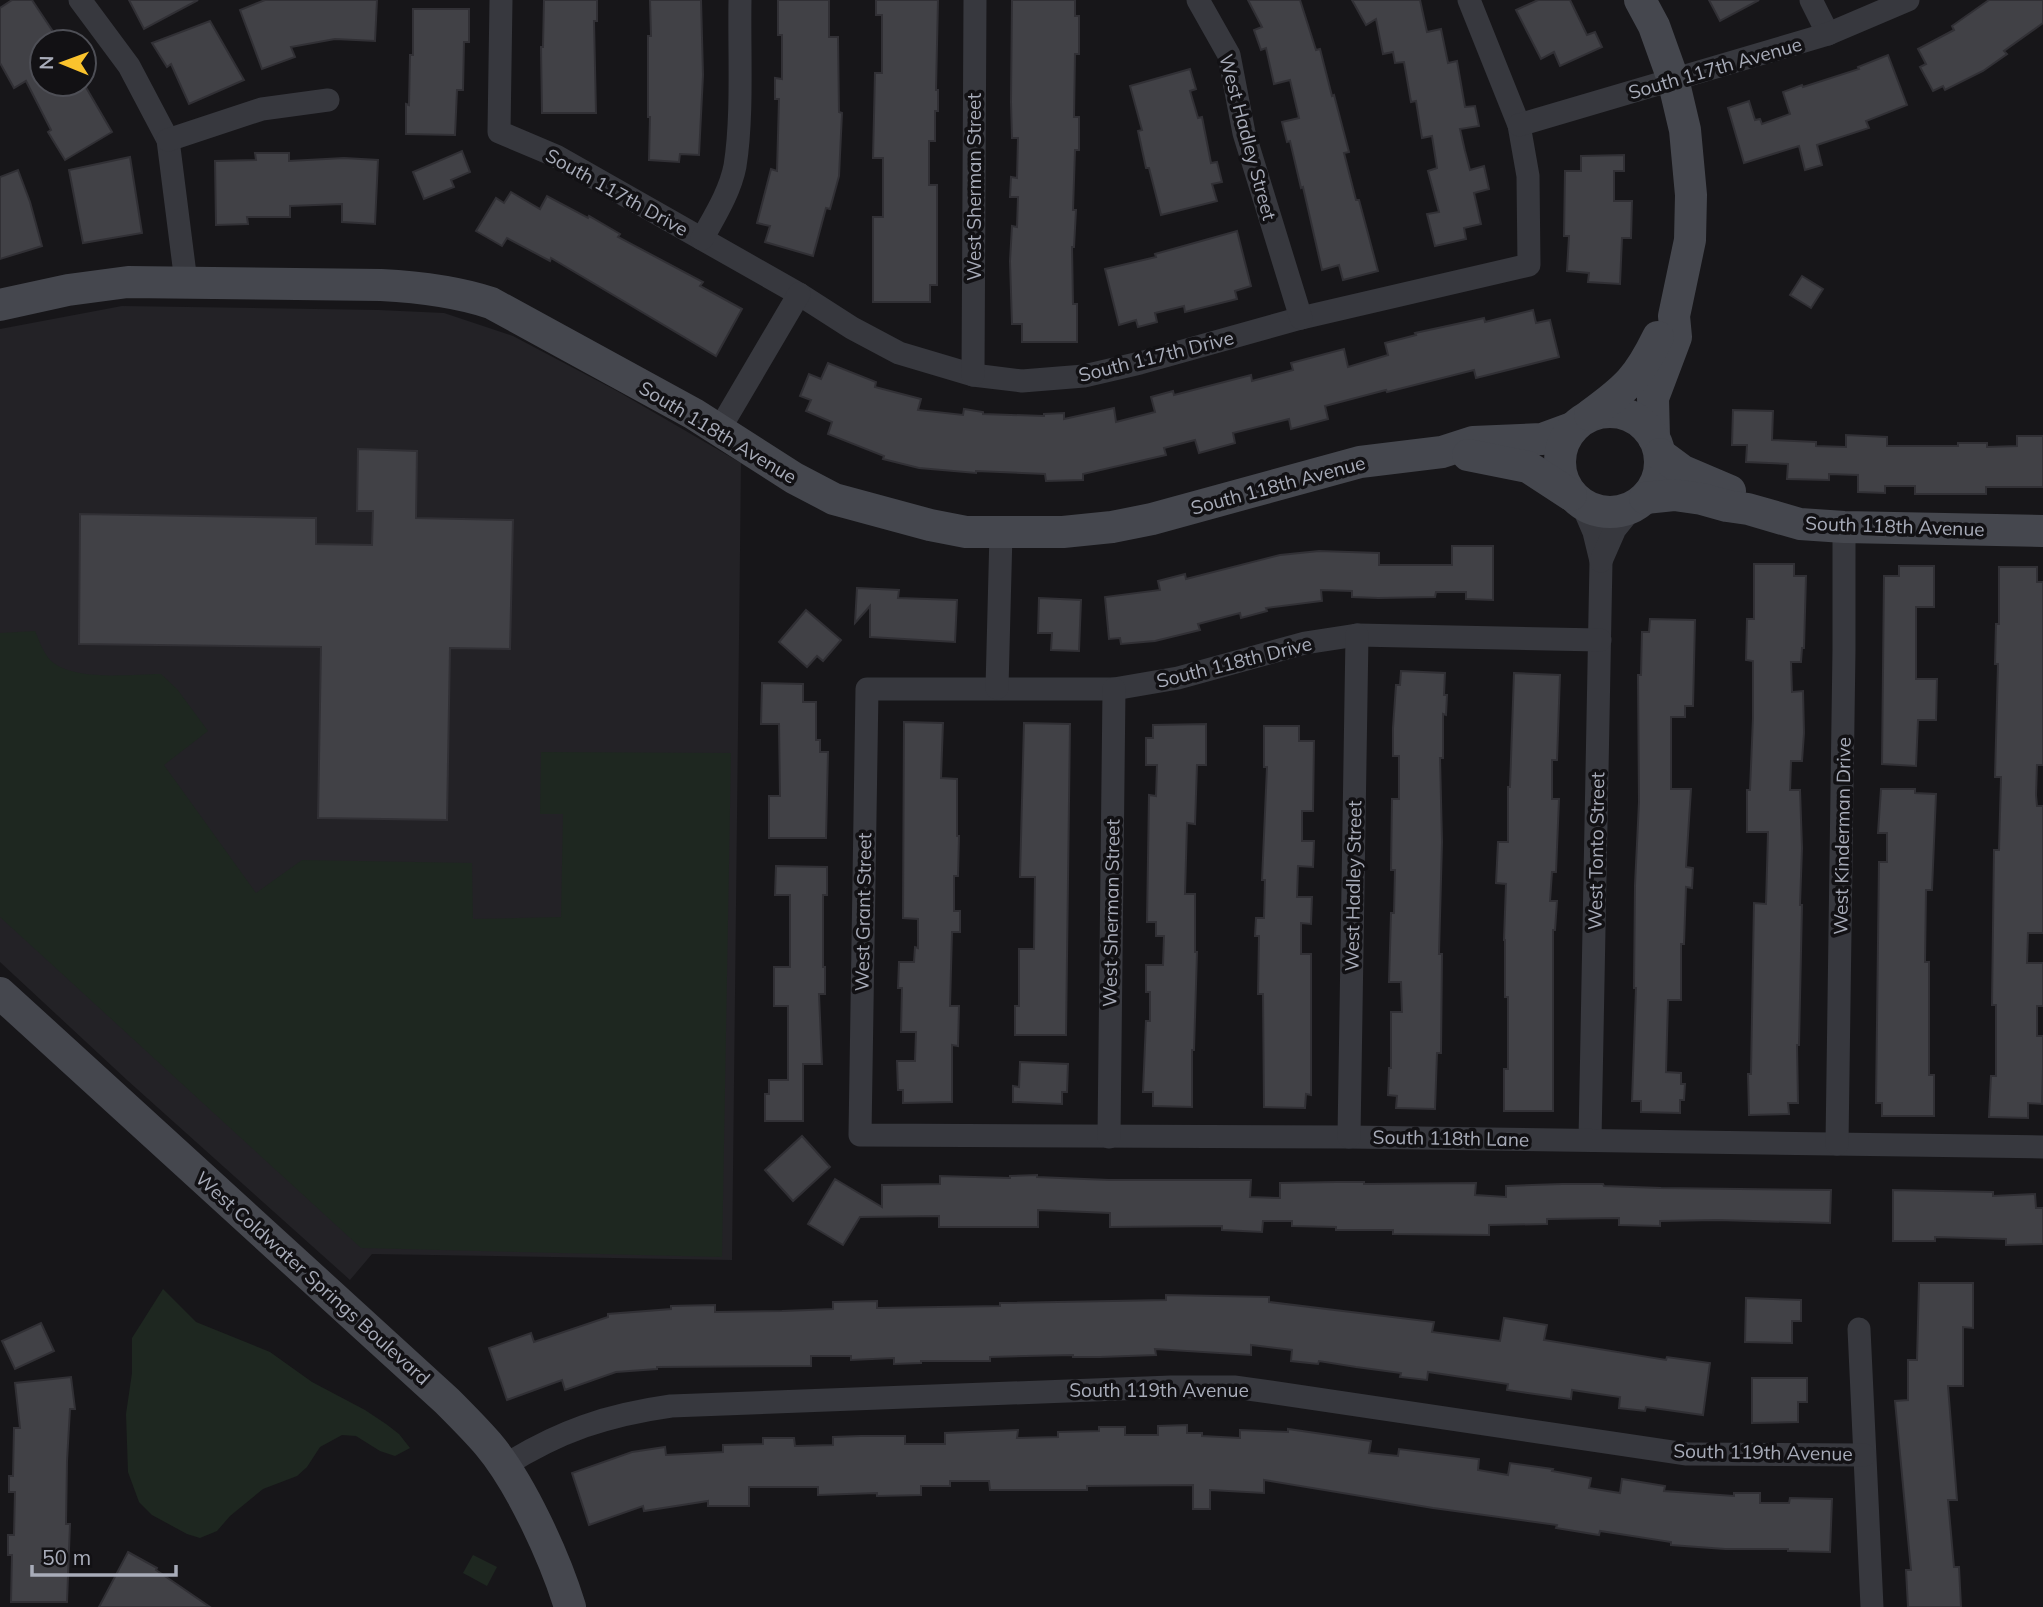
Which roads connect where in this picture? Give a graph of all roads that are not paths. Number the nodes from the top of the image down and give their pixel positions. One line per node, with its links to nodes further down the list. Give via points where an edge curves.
1 (80, 0): 14 (street, via 129,66)
2 (501, 0): 15 (street, South 117th Drive, via 499,132 556,156)
3 (740, 0): 15 (street, via 734,167)
4 (975, 0): 21 (street, West Sherman Street)
5 (1198, 0): 20 (street, West Hadley Street, via 1229,55 1244,133)
6 (1469, 0): 13 (street)
7 (1640, 0): 11 (street)
8 (1811, 0): 10 (street)
9 (1908, 0): 10 (street, South 117th Avenue)
10 (1828, 34): 11 (street, South 117th Avenue)
11 (1673, 79): 13 (street, South 117th Avenue); 19 (street, via 1685,130 1690,195 1690,240)
12 (328, 100): 14 (street, via 262,109)
13 (1519, 125): 20 (street, South 117th Drive, via 1528,176 1530,265)
14 (168, 141): 16 (street)
15 (702, 239): 17 (street, South 117th Drive)
16 (186, 282): 18 (street, South 118th Avenue, via 128,282); 23 (street, South 118th Avenue, via 419,287 475,298)
17 (799, 294): 21 (street, South 117th Drive, via 899,353); 23 (street)
18 (0, 305)
19 (1674, 316): 22 (street, via 1633,380); 24 (street, via 1676,337 1653,398)
20 (1300, 318): 21 (street, South 117th Drive, via 1084,376 1022,381)
21 (972, 375)
22 (1580, 422): 24 (street, via 1602,412 1632,416 1645,425); 25 (street, South 118th Avenue, via 1542,439 1473,442); 26 (street, via 1562,447 1560,469)
23 (719, 430): 31 (street, South 118th Avenue, via 834,499 930,526)
24 (1657, 446): 27 (street, via 1660,470 1655,485); 28 (street, South 118th Avenue, via 1683,471 1736,494)
25 (1442, 452): 26 (street, South 118th Avenue, via 1528,467); 31 (street, South 118th Avenue, via 1360,462 1112,527)
26 (1577, 500): 27 (street, via 1598,511 1615,512); 32 (street, West Tonto Street, via 1594,532)
27 (1639, 503): 28 (street, South 118th Avenue, via 1687,496); 32 (street, West Tonto Street, via 1615,529)
28 (1748, 509): 29 (street, South 118th Avenue, via 1800,524)
29 (1844, 527): 30 (street, South 118th Avenue); 43 (street, West Kinderman Drive)
30 (2043, 531)
31 (1001, 533): 35 (street)
32 (1601, 561): 34 (street, West Tonto Street)
33 (1357, 635): 34 (street, South 118th Drive); 37 (street, South 118th Drive); 41 (street, West Hadley Street)
34 (1600, 640): 42 (street, West Tonto Street)
35 (997, 688): 36 (street, South 118th Drive); 37 (street, South 118th Drive)
36 (867, 689): 39 (street, West Grant Street)
37 (1114, 689): 40 (street, West Sherman Street)
38 (0, 993): 47 (street, West Coldwater Springs Boulevard, via 447,1401)
39 (860, 1135): 40 (street, South 118th Lane)
40 (1109, 1137): 41 (street, South 118th Lane)
41 (1349, 1137): 42 (street, South 118th Lane)
42 (1590, 1140): 43 (street, South 118th Lane)
43 (1837, 1144): 44 (street, South 118th Lane)
44 (2043, 1147)
45 (1859, 1329): 46 (street)
46 (1864, 1455): 47 (street, South 119th Avenue, via 1687,1454 1234,1387 1171,1387 671,1406 598,1420 534,1447); 49 (street)
47 (504, 1466): 48 (street, West Coldwater Springs Boulevard, via 552,1558)
48 (570, 1607)
49 (1872, 1607)

